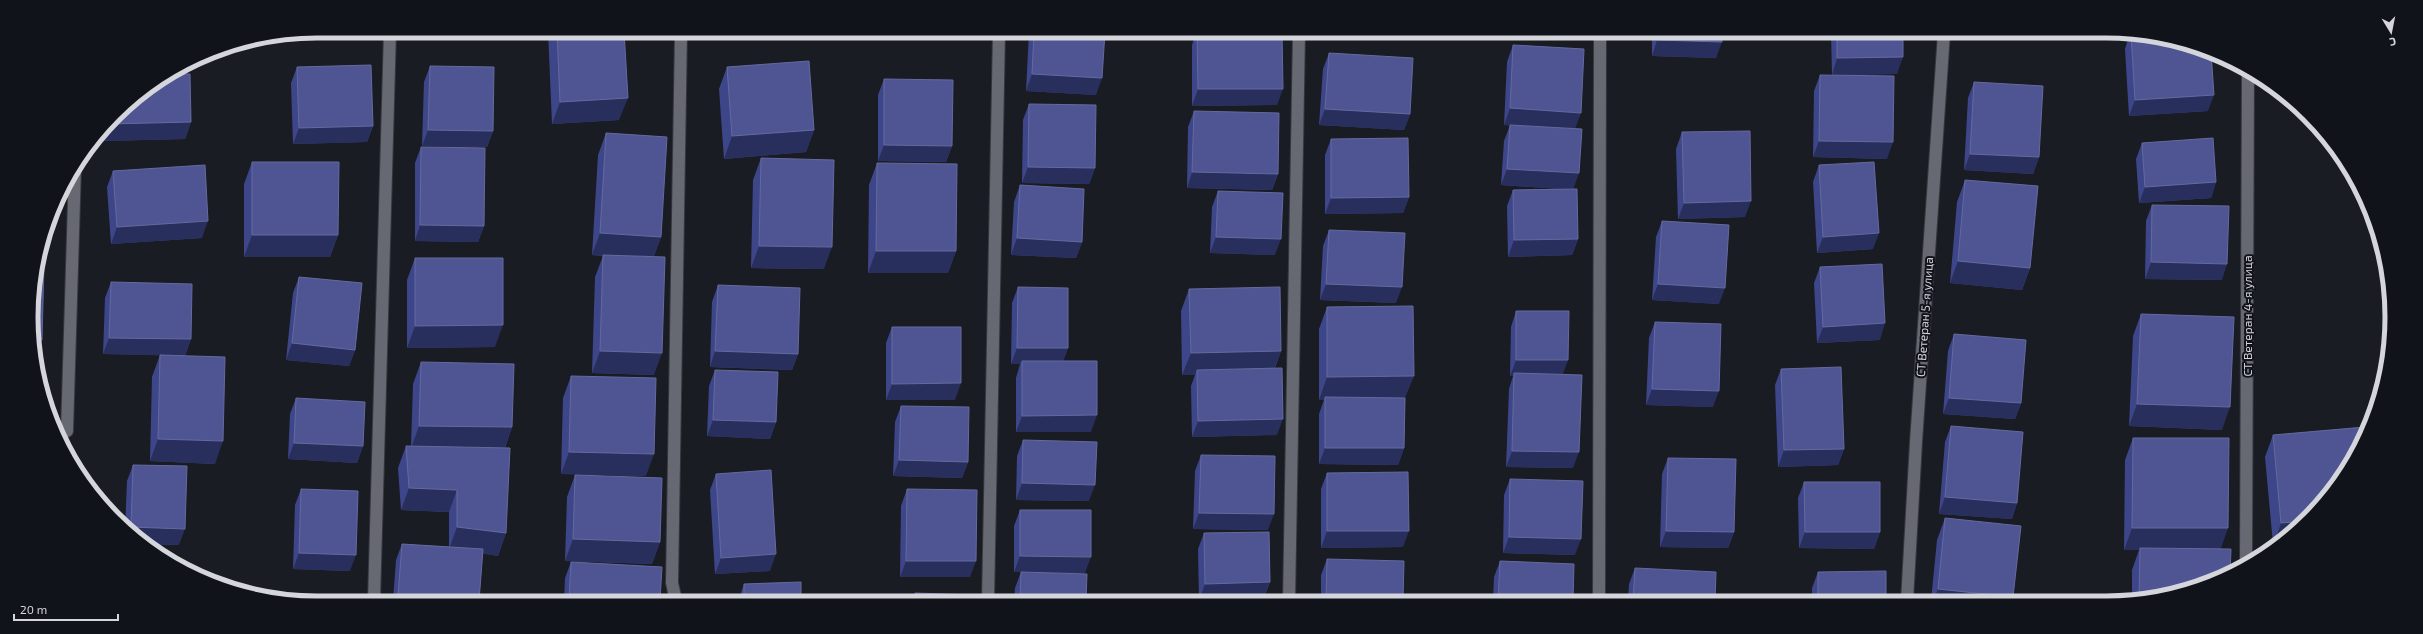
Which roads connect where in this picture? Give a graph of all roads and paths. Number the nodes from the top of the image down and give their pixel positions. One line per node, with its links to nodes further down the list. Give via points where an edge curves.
1 (390, 38): 11 (street)
2 (681, 38): 12 (street, via 672,583)
3 (999, 38): 13 (street)
4 (1298, 38): 14 (street)
5 (1600, 38): 15 (street)
6 (1944, 38): 16 (street, СТ Ветеран 5-я улица)
7 (2248, 76): 10 (street, СТ Ветеран 4-я улица)
8 (74, 180): 9 (street)
9 (67, 431)
10 (2246, 559)
11 (374, 596)
12 (675, 596)
13 (988, 596)
14 (1289, 596)
15 (1599, 596)
16 (1907, 596)

